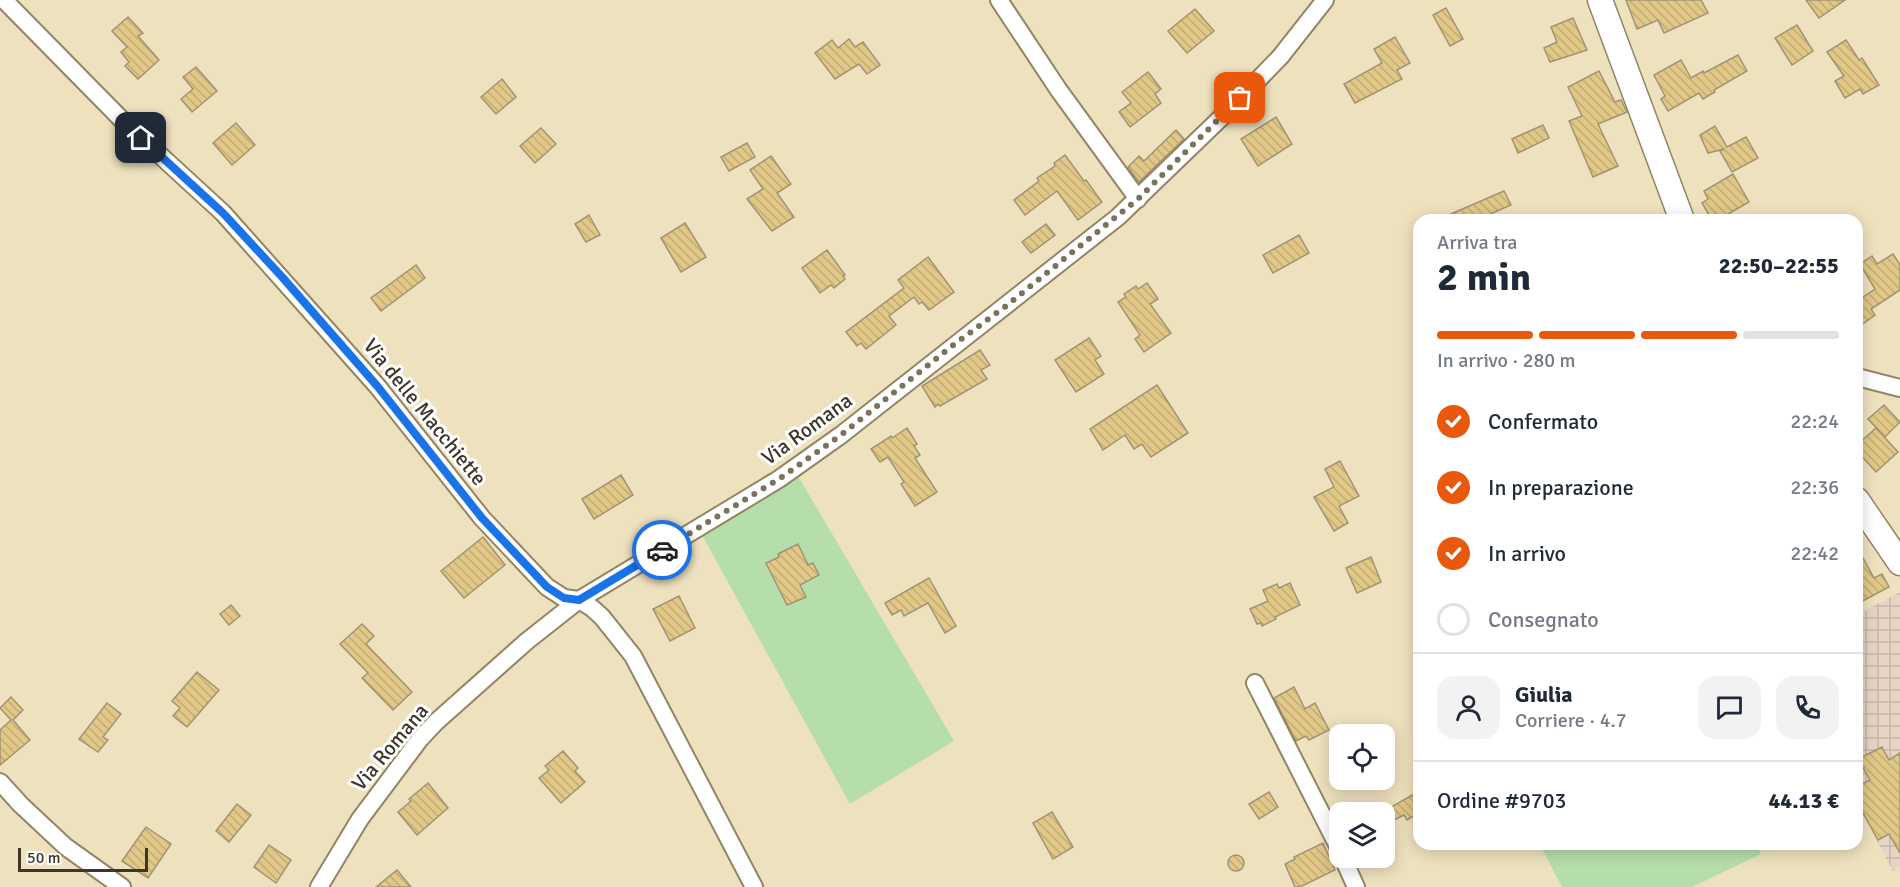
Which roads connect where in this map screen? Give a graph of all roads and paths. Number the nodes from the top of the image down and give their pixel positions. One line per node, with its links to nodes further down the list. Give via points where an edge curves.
1 (4, 0): 11 (street, Via delle Macchiette, via 125,123 223,213 378,387 482,518 547,587 564,598)
2 (999, 0): 5 (street)
3 (1325, 0): 5 (street, Via Romana, via 1281,56)
4 (1600, 0): 6 (main road)
5 (1138, 199): 11 (street, Via Romana, via 841,435 779,479)
6 (1680, 214)
7 (1863, 379): 8 (street)
8 (1900, 388)
9 (1863, 512): 10 (main road)
10 (1900, 563)
11 (579, 600): 17 (street, Via Romana, via 436,722 360,819); 18 (street, Via delle Macchiette, via 602,617 633,656)
12 (1255, 683): 14 (street)
13 (0, 782): 16 (street, via 66,847)
14 (1329, 828)
15 (1347, 868): 19 (street)
16 (122, 887)
17 (319, 887)
18 (754, 887)
19 (1356, 887)

